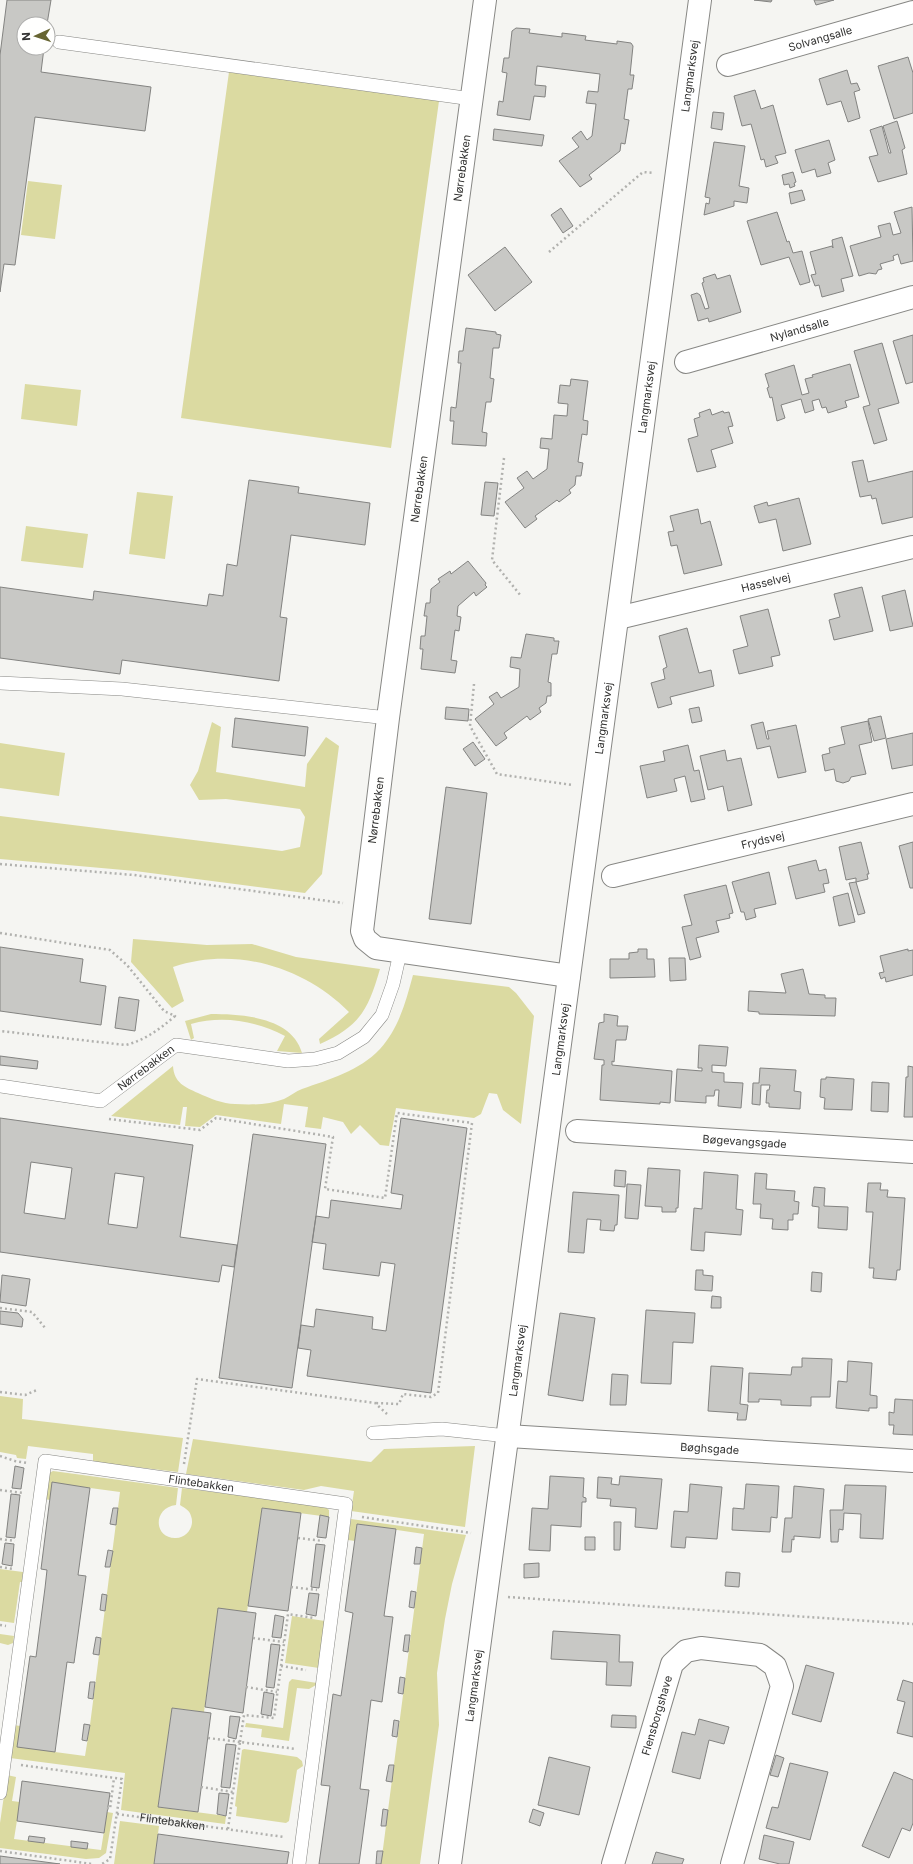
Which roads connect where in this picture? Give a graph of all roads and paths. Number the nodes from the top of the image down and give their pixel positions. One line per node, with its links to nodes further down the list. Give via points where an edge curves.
1 (485, 0): 6 (street, Nørrebakken)
2 (700, 0): 7 (street, Langmarksvej)
3 (913, 12): 5 (street, Solvangsalle)
4 (59, 42): 6 (lane)
5 (728, 65)
6 (472, 99): 17 (street, Nørrebakken)
7 (677, 175): 8 (path, via 643,172); 14 (street, Langmarksvej)
8 (549, 252)
9 (913, 297): 10 (street, Nylandsalle)
10 (686, 362)
11 (504, 458): 13 (path, via 492,560)
12 (913, 547): 14 (street, Hasselvej)
13 (521, 596)
14 (618, 618): 18 (street, Langmarksvej)
15 (0, 683): 17 (lane, via 122,689)
16 (474, 684): 18 (path, via 470,726 497,774)
17 (388, 718): 22 (street, Nørrebakken)
18 (594, 788): 25 (street, Langmarksvej)
19 (913, 804): 21 (street, Frydsvej)
20 (0, 864): 22 (path, via 134,875)
21 (613, 876)
22 (364, 906): 24 (street, Nørrebakken, via 361,925 365,938 376,948)
23 (0, 933): 26 (path, via 110,950 127,965 164,1010 175,1016 162,1028 139,1042 126,1045)
24 (400, 953): 25 (street, Nørrebakken); 28 (lane, Nørrebakken, via 382,1016 364,1037 338,1052 315,1059 288,1061 176,1045)
25 (569, 976): 38 (street, Langmarksvej)
26 (0, 1031)
27 (0, 1086): 28 (lane)
28 (101, 1100): 35 (path, via 103,1118 200,1130 216,1118 333,1137 325,1189 385,1198 397,1113 472,1123 438,1394 431,1397 403,1394 399,1404)
29 (577, 1132): 30 (street, Bøgevangsgade)
30 (913, 1152)
31 (0, 1308): 32 (path, via 32,1312)
32 (46, 1329)
33 (38, 1390): 34 (path, via 25,1395)
34 (0, 1392)
35 (375, 1403): 36 (path); 40 (path, via 197,1379)
36 (406, 1431): 37 (lane); 38 (lane, via 442,1429)
37 (373, 1433)
38 (507, 1436): 42 (street, Bøghsgade); 46 (street, Langmarksvej)
39 (0, 1456): 41 (path, via 26,1463)
40 (186, 1456)
41 (45, 1461): 44 (lane); 45 (lane, Flintebakken, via 346,1504)
42 (913, 1461)
43 (0, 1490): 44 (path)
44 (40, 1495): 63 (lane)
45 (345, 1514): 46 (path); 48 (lane)
46 (494, 1537): 51 (street, Langmarksvej)
47 (298, 1538): 48 (path)
48 (342, 1544): 50 (lane)
49 (291, 1587): 50 (path, via 323,1591 329,1587)
50 (336, 1588): 57 (lane)
51 (486, 1595): 53 (path); 76 (street, Langmarksvej)
52 (319, 1618): 55 (path, via 288,1614)
53 (913, 1624)
54 (253, 1638): 55 (path)
55 (284, 1642): 56 (path)
56 (281, 1666): 57 (path); 59 (path)
57 (325, 1672): 62 (lane)
58 (246, 1687): 59 (path)
59 (277, 1692): 61 (path, via 274,1718 244,1715)
60 (208, 1738): 61 (path)
61 (240, 1742): 62 (path); 66 (path)
62 (314, 1752): 71 (lane)
63 (4, 1763): 64 (path); 67 (lane)
64 (114, 1778): 68 (path, via 110,1809); 69 (path, via 122,1779)
65 (201, 1787): 66 (path)
66 (233, 1792): 70 (path)
67 (0, 1793)
68 (107, 1808)
69 (117, 1814): 70 (path, Flintebakken); 74 (path, via 110,1859)
70 (228, 1829): 71 (path, Flintebakken)
71 (303, 1840): 75 (lane)
72 (0, 1851): 73 (path)
73 (92, 1864)
74 (102, 1864)
75 (299, 1864)
76 (450, 1864)
77 (612, 1864): 78 (street, Flensborgshave, via 672,1664 686,1651 701,1648 760,1655 775,1666 782,1686)
78 (732, 1864)

